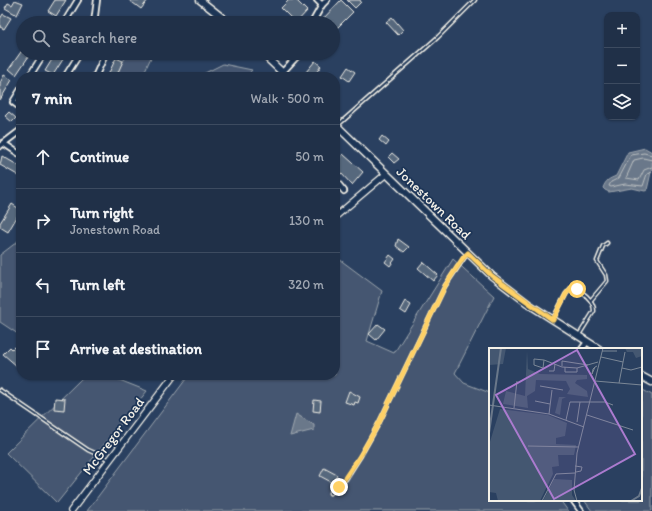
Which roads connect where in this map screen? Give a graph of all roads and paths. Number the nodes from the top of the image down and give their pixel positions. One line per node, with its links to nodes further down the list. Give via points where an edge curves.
1 (78, 0): 8 (street)
2 (97, 0): 9 (street)
3 (200, 0): 10 (main road)
4 (317, 0): 7 (street)
5 (327, 0): 7 (street)
6 (475, 0): 22 (lane, via 438,37)
7 (322, 5): 11 (street)
8 (68, 16)
9 (95, 16)
10 (220, 16)
11 (316, 16)
12 (40, 60): 17 (street)
13 (76, 60): 18 (street)
14 (103, 60): 19 (street)
15 (268, 60): 20 (main road)
16 (295, 60): 21 (street)
17 (32, 72)
18 (68, 72)
19 (97, 72)
20 (279, 72)
21 (286, 72)
22 (340, 122)
23 (340, 129): 27 (main road, Jonestown Road)
24 (16, 134): 25 (street)
25 (2, 145): 26 (street)
26 (16, 152)
27 (386, 174): 30 (street); 32 (main road, Jonestown Road)
28 (340, 186): 29 (street)
29 (344, 191)
30 (340, 213)
31 (607, 243): 33 (lane, via 603,246 597,261 607,281)
32 (468, 253): 34 (main road, Jonestown Road, via 492,276); 44 (lane, via 445,286 379,423 346,479)
33 (591, 300): 34 (lane, via 577,289 571,288); 35 (lane, via 594,311)
34 (553, 320): 35 (main road, Jonestown Road)
35 (578, 336): 36 (main road, Jonestown Road)
36 (587, 342): 37 (street); 38 (main road, Jonestown Road)
37 (583, 348)
38 (597, 348)
39 (642, 377): 41 (main road)
40 (170, 380): 43 (street, McGregor Road)
41 (652, 382)
42 (0, 390): 43 (lane, via 88,450)
43 (109, 460): 46 (street, McGregor Road)
44 (330, 493)
45 (574, 501): 47 (street)
46 (72, 511)
47 (581, 511)

